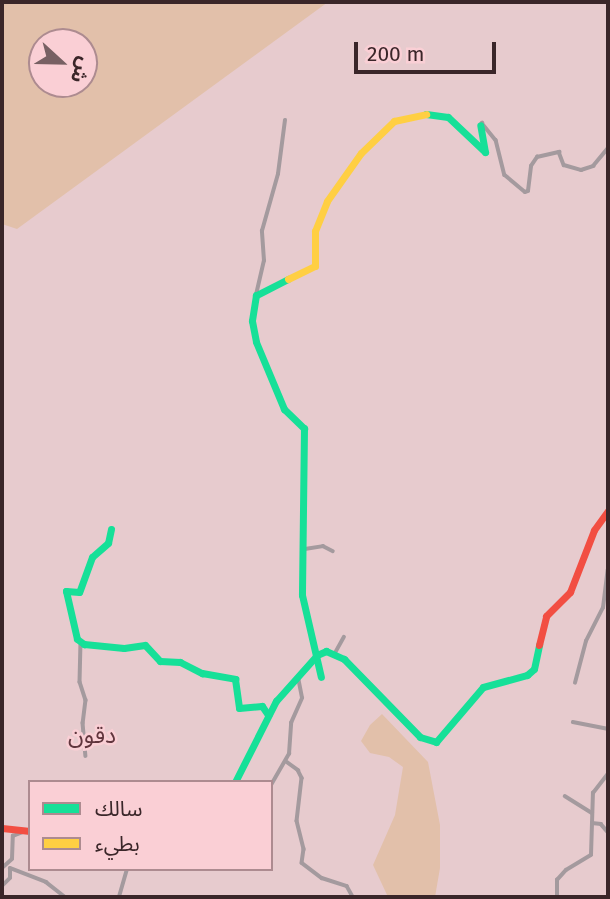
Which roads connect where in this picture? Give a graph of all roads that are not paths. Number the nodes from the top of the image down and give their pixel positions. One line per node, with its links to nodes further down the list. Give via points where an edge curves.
1 (285, 120): 4 (street, via 278,174 262,231 264,261)
2 (480, 125): 3 (street, via 496,140 505,174 524,192 537,157 559,152 564,164 581,170 593,166); 4 (street, via 486,151 448,117 417,113 394,121 361,153 327,201 315,231 315,265)
3 (608, 148)
4 (256, 295): 7 (street, via 252,321 256,342 284,409 304,428)
5 (608, 511): 12 (street, via 594,530 570,592 546,616 534,669 527,676 483,687 436,742 420,737)
6 (111, 529): 11 (street, via 108,543 92,557 79,592 66,591 75,636)
7 (305, 549): 8 (street, via 323,546); 13 (street, via 302,595)
8 (334, 551)
9 (608, 570): 16 (street, via 603,608 586,641)
10 (344, 637): 12 (street)
11 (81, 642): 17 (street, via 124,648 145,645 160,661 180,662 202,673 235,679 239,708 262,706); 20 (street)
12 (335, 653): 13 (street)
13 (317, 655): 14 (street); 15 (street)
14 (297, 676): 17 (street); 21 (street, via 302,698 291,723)
15 (321, 677)
16 (575, 683)
17 (268, 715): 23 (street)
18 (573, 722): 19 (street)
19 (608, 729)
20 (86, 756)
21 (287, 762): 24 (street); 38 (street, via 302,778 297,821 304,849 302,863 322,878 347,886)
22 (608, 774): 26 (street, via 593,793)
23 (236, 780)
24 (273, 781)
25 (565, 796): 26 (street)
26 (592, 813): 27 (street)
27 (592, 823): 31 (street, via 601,824); 39 (street, via 591,855 557,880)
28 (2, 828): 29 (street)
29 (28, 831)
30 (28, 831): 32 (street, via 13,835)
31 (608, 832)
32 (10, 866): 33 (street); 35 (street, via 10,878); 36 (street, via 46,882)
33 (2, 868)
34 (126, 871): 37 (street)
35 (2, 886)
36 (65, 897)
37 (119, 897)
38 (354, 897)
39 (557, 897)

